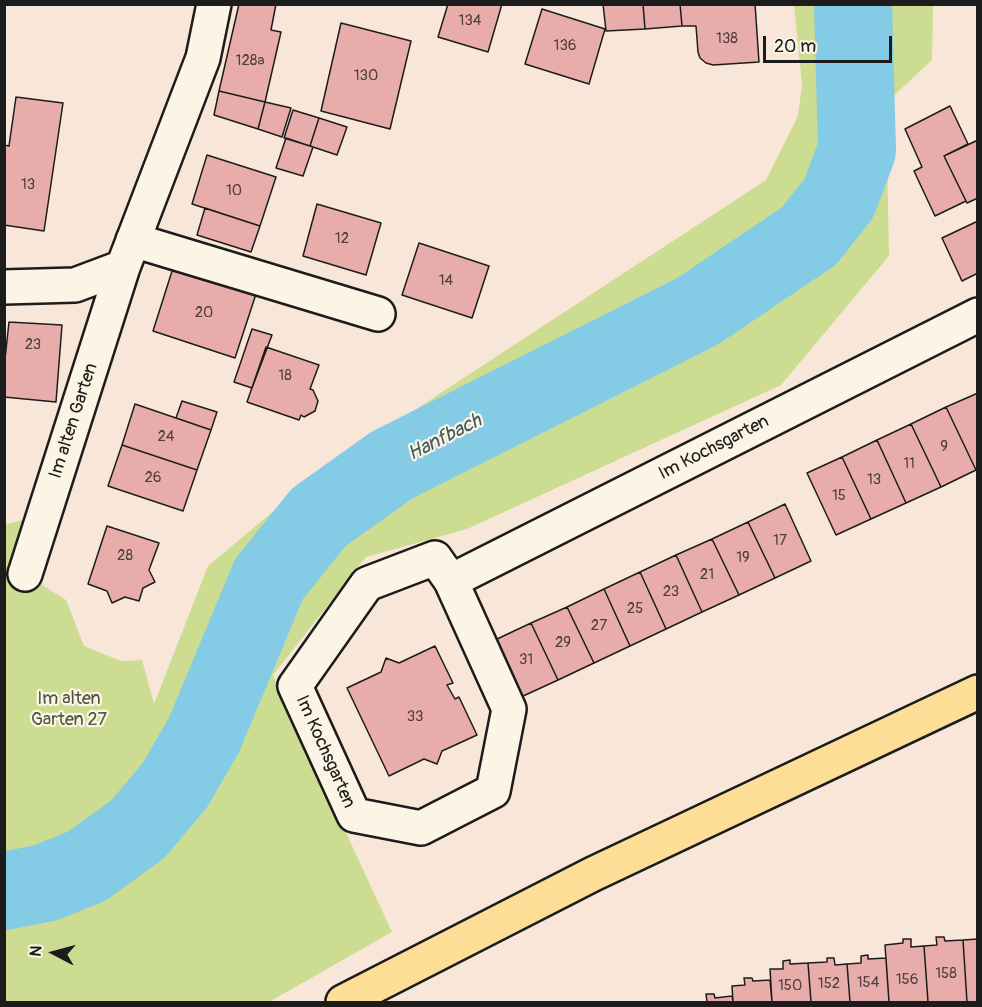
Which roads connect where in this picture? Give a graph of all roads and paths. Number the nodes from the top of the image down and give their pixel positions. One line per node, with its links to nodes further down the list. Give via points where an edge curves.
1 (214, 4): 2 (street, Im alten Garten, via 203,58)
2 (128, 253): 3 (street, via 75,285); 4 (street); 6 (street, Im alten Garten)
3 (4, 287)
4 (378, 314)
5 (978, 315): 7 (street, Im Kochsgarten)
6 (25, 574)
7 (451, 581): 7 (street, Im Kochsgarten, via 509,709 493,791 422,828 354,815 295,686 367,584 435,558)
8 (977, 692): 9 (main road, via 593,874)
9 (343, 1002)

